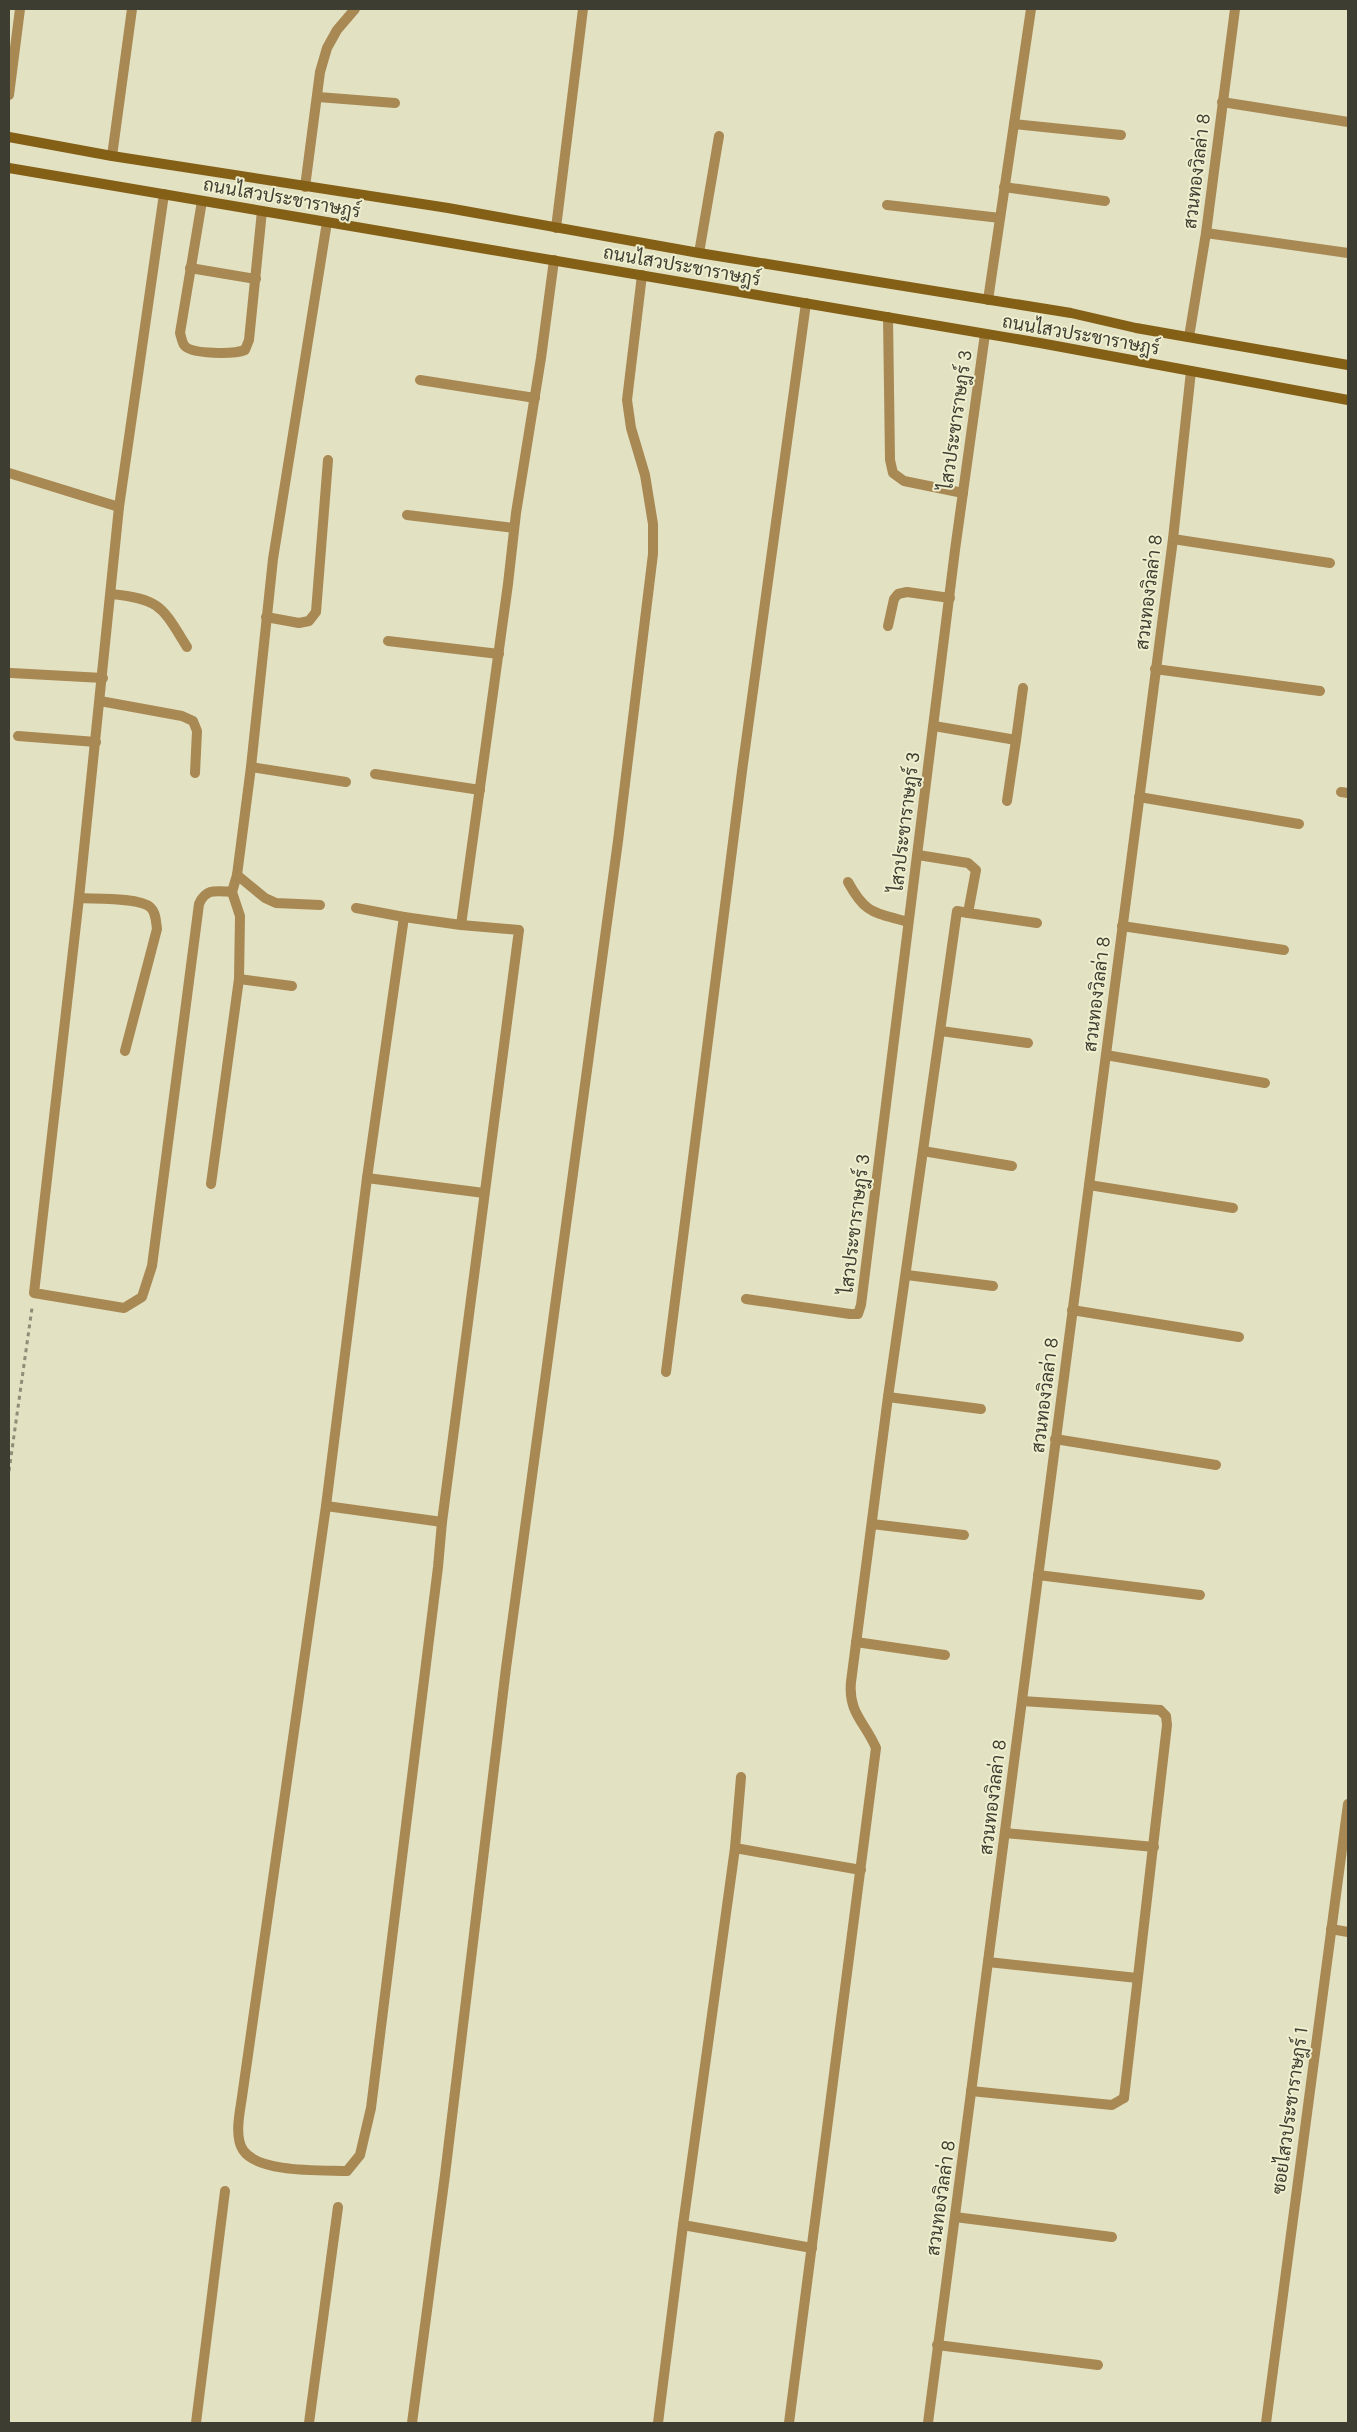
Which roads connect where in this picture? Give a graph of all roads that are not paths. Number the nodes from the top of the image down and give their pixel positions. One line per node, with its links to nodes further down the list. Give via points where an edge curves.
1 (20, 9): 7 (street)
2 (132, 9): 16 (street)
3 (355, 9): 8 (street, via 336,30 327,48 320,72)
4 (583, 9): 27 (street)
5 (1031, 9): 12 (street)
6 (1235, 9): 9 (street, สวนทองวิลล่า 8)
7 (9, 95)
8 (318, 97): 10 (street); 19 (street)
9 (1222, 102): 11 (street); 28 (street, สวนทองวิลล่า 8)
10 (394, 103)
11 (1348, 122)
12 (1014, 124): 13 (street); 18 (street)
13 (1121, 135)
14 (719, 136): 29 (street)
15 (9, 137): 16 (main road, ถนนไสวประชาราษฎร์)
16 (112, 156): 19 (main road, ถนนไสวประชาราษฎร์)
17 (9, 168): 20 (main road, ถนนไสวประชาราษฎร์)
18 (1004, 186): 22 (street); 25 (street)
19 (305, 187): 27 (main road, ถนนไสวประชาราษฎร์)
20 (164, 194): 21 (main road, ถนนไสวประชาราษฎร์); 48 (street)
21 (202, 201): 24 (main road, ถนนไสวประชาราษฎร์); 32 (street)
22 (1105, 201)
23 (887, 205): 25 (street)
24 (262, 211): 26 (main road, ถนนไสวประชาราษฎร์); 34 (street)
25 (1000, 218): 35 (street)
26 (327, 222): 31 (main road, ถนนไสวประชาราษฎร์); 55 (street)
27 (556, 228): 29 (main road, ถนนไสวประชาราษฎร์)
28 (1206, 233): 30 (street); 39 (street, สวนทองวิลล่า 8)
29 (700, 253): 35 (main road, ถนนไสวประชาราษฎร์)
30 (1348, 253)
31 (554, 260): 33 (main road, ถนนไสวประชาราษฎร์); 43 (street)
32 (190, 268): 34 (street); 34 (street, via 180,333 184,345 191,350 237,354 245,350)
33 (642, 275): 36 (main road, ถนนไสวประชาราษฎร์); 146 (street, via 627,400 653,524 653,554 618,841 506,1668)
34 (256, 279)
35 (988, 300): 39 (main road, ถนนไสวประชาราษฎร์)
36 (806, 303): 37 (main road, ถนนไสวประชาราษฎร์); 111 (street, via 743,762)
37 (888, 317): 38 (main road, ถนนไสวประชาราษฎร์); 47 (street, via 890,460 893,473 904,481)
38 (985, 334): 41 (main road, ถนนไสวประชาราษฎร์); 47 (street, ไสวประชาราษฎร์ 3)
39 (1189, 337): 40 (main road, ถนนไสวประชาราษฎร์)
40 (1348, 365)
41 (1191, 371): 44 (main road, ถนนไสวประชาราษฎร์); 51 (street, สวนทองวิลล่า 8)
42 (420, 380): 43 (street)
43 (535, 398): 50 (street)
44 (1348, 400)
45 (328, 460): 55 (street, via 316,612 309,621 300,623)
46 (10, 473): 48 (street)
47 (963, 493): 54 (street, ไสวประชาราษฎร์ 3)
48 (119, 507): 53 (street)
49 (407, 515): 50 (street)
50 (514, 528): 59 (street)
51 (1173, 539): 52 (street); 60 (street, สวนทองวิลล่า 8)
52 (1330, 563)
53 (111, 594): 58 (street, via 154,603 167,614); 62 (street)
54 (950, 598): 56 (street, via 907,592 898,594); 66 (street, ไสวประชาราษฎร์ 3)
55 (266, 617): 70 (street)
56 (888, 626)
57 (388, 641): 59 (street)
58 (187, 647)
59 (499, 654): 74 (street)
60 (1155, 669): 64 (street); 75 (street, สวนทองวิลล่า 8)
61 (11, 673): 62 (street)
62 (103, 678): 65 (street)
63 (1023, 688): 68 (street)
64 (1320, 691)
65 (100, 701): 69 (street); 71 (street, via 182,716 193,721 197,731)
66 (934, 726): 68 (street); 78 (street, ไสวประชาราษฎร์ 3)
67 (18, 736): 69 (street)
68 (1016, 740): 76 (street)
69 (96, 742): 82 (street)
70 (251, 767): 73 (street); 79 (street)
71 (195, 773)
72 (375, 774): 74 (street)
73 (346, 782)
74 (480, 790): 89 (street)
75 (1139, 797): 77 (street); 90 (street, สวนทองวิลล่า 8)
76 (1007, 802)
77 (1299, 824)
78 (918, 856): 85 (street, via 968,863 976,870); 87 (street, ไสวประชาราษฎร์ 3)
79 (237, 875): 81 (street); 83 (street, via 276,903)
80 (848, 882): 87 (street, via 859,902 867,908)
81 (232, 892): 82 (street, via 208,891 199,904 152,1266 142,1297 124,1308 34,1293); 92 (street, via 240,916)
82 (79, 898): 96 (street, via 139,902 150,907 156,918)
83 (320, 904)
84 (356, 908): 86 (street)
85 (968, 913): 88 (street); 94 (street, via 957,911)
86 (404, 917): 89 (street); 101 (street)
87 (908, 922): 108 (street, ไสวประชาราษฎร์ 3, via 858,1314)
88 (1037, 923)
89 (462, 925): 104 (street, via 519,930)
90 (1122, 926): 91 (street); 97 (street, สวนทองวิลล่า 8)
91 (1284, 950)
92 (239, 979): 93 (street); 102 (street)
93 (292, 986)
94 (941, 1031): 95 (street); 99 (street)
95 (1028, 1043)
96 (125, 1051)
97 (1106, 1055): 98 (street); 103 (street, สวนทองวิลล่า 8)
98 (1265, 1083)
99 (923, 1151): 100 (street); 106 (street)
100 (1012, 1166)
101 (367, 1178): 104 (street); 116 (street)
102 (211, 1184)
103 (1088, 1185): 105 (street); 109 (street, สวนทองวิลล่า 8)
104 (484, 1193): 117 (street)
105 (1233, 1208)
106 (907, 1275): 107 (street); 112 (street)
107 (993, 1286)
108 (746, 1299)
109 (1072, 1310): 110 (street); 114 (street, สวนทองวิลล่า 8)
110 (1239, 1337)
111 (666, 1372)
112 (888, 1397): 113 (street); 118 (street)
113 (981, 1409)
114 (1056, 1440): 115 (street); 120 (street, สวนทองวิลล่า 8)
115 (1216, 1464)
116 (326, 1506): 117 (street); 117 (street, via 238,2128 243,2150 256,2163 299,2170 347,2171 360,2155 371,2108)
117 (442, 1522)
118 (872, 1524): 119 (street); 122 (street)
119 (964, 1535)
120 (1038, 1575): 121 (street); 124 (street, สวนทองวิลล่า 8)
121 (1200, 1595)
122 (856, 1642): 123 (street); 130 (street, via 850,1697 855,1715 876,1748)
123 (945, 1655)
124 (1022, 1701): 127 (street, สวนทองวิลล่า 8); 128 (street, via 1160,1710 1166,1716)
125 (741, 1777): 129 (street)
126 (1348, 1804): 131 (street, ซอยไสวประชาราษฎร์ 1)
127 (1005, 1833): 128 (street); 133 (street, สวนทองวิลล่า 8)
128 (1154, 1847): 134 (street)
129 (735, 1848): 130 (street); 139 (street)
130 (860, 1870): 141 (street)
131 (1331, 1929): 132 (street); 150 (street, ซอยไสวประชาราษฎร์ 1)
132 (1348, 1932)
133 (988, 1962): 134 (street); 135 (street, สวนทองวิลล่า 8)
134 (1137, 1978): 135 (street, via 1124,2098 1112,2105)
135 (971, 2091): 138 (street, สวนทองวิลล่า 8)
136 (225, 2190): 144 (street)
137 (338, 2207): 145 (street)
138 (955, 2218): 140 (street); 142 (street, สวนทองวิลล่า 8)
139 (683, 2225): 141 (street); 147 (street)
140 (1112, 2238)
141 (812, 2248): 148 (street)
142 (937, 2345): 143 (street); 149 (street, สวนทองวิลล่า 8)
143 (1098, 2365)
144 (196, 2423)
145 (309, 2423)
146 (412, 2423)
147 (658, 2423)
148 (789, 2423)
149 (928, 2423)
150 (1266, 2423)

